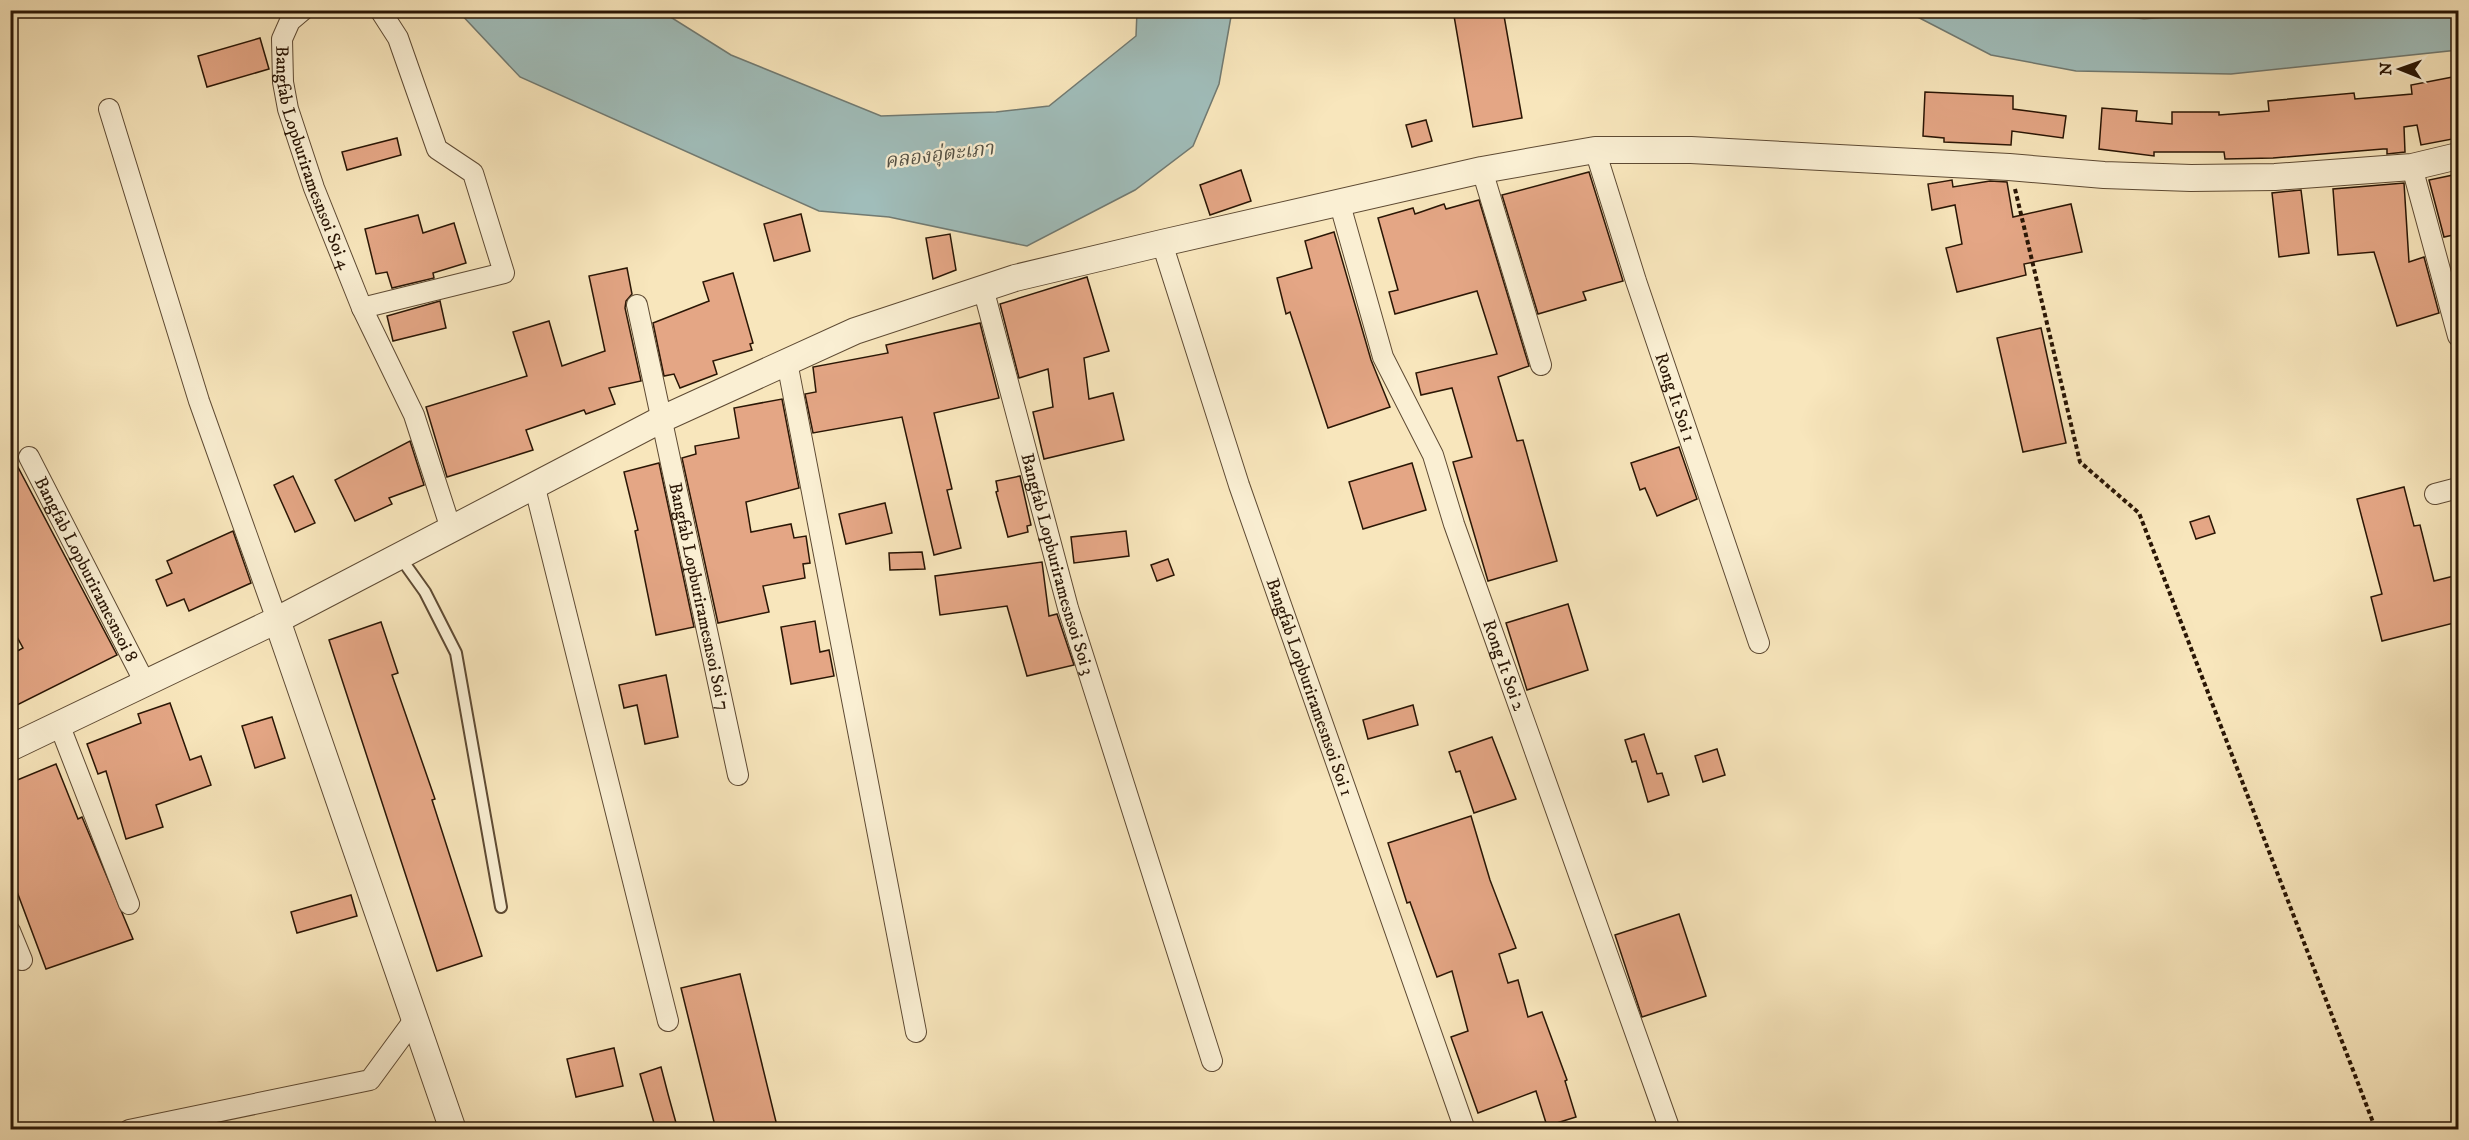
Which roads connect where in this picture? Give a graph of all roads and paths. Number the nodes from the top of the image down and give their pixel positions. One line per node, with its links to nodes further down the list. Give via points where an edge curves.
1 (303, 10): 13 (street, Bangfab Lopburiramesnsoi Soi 4, via 290,21 282,39 288,109 314,188)
2 (380, 10): 13 (street, via 398,38 437,149 472,173 504,273)
3 (110, 109): 24 (street, via 199,401)
4 (1595, 150): 6 (street, via 1691,150); 8 (street); 25 (street, Rong It Soi 1)
5 (2458, 156): 7 (street)
6 (2009, 167): 7 (street, via 2191,178 2275,177); 42 (path, via 2080,462 2139,513)
7 (2412, 167): 14 (street)
8 (1482, 170): 9 (street); 16 (street)
9 (1339, 201): 10 (street); 41 (street, Rong It Soi 2, via 1383,357 1432,455)
10 (1161, 243): 11 (street); 40 (street, Bangfab Lopburiramesnsoi Soi 1, via 1239,485)
11 (983, 288): 15 (street, via 855,331); 37 (street, Bangfab Lopburiramesnsoi Soi 3, via 1068,608)
12 (637, 305): 17 (street, Bangfab Lopburiramesnsoi Soi 7)
13 (362, 309): 22 (street, Bangfab Lopburiramesnsoi Soi 4, via 414,415)
14 (2458, 336)
15 (787, 362): 17 (street); 36 (street)
16 (1540, 365)
17 (662, 419): 19 (street); 29 (street, Bangfab Lopburiramesnsoi Soi 7)
18 (29, 457): 26 (street, Bangfab Lopburiramesnsoi 8)
19 (535, 488): 22 (street); 35 (street)
20 (2458, 488): 21 (street)
21 (2435, 494)
22 (451, 529): 23 (street)
23 (400, 557): 24 (street); 31 (lane, via 425,592 456,653)
24 (277, 620): 26 (street); 34 (street)
25 (1759, 643)
26 (144, 681): 27 (street)
27 (59, 724): 28 (street); 30 (street)
28 (11, 745)
29 (738, 775)
30 (129, 904)
31 (501, 907)
32 (10, 931): 33 (street)
33 (22, 960)
34 (414, 1020): 38 (street, via 370,1080); 39 (street)
35 (668, 1021)
36 (916, 1032)
37 (1212, 1061)
38 (129, 1130)
39 (453, 1130)
40 (1465, 1130)
41 (1670, 1130)
42 (2376, 1130)

